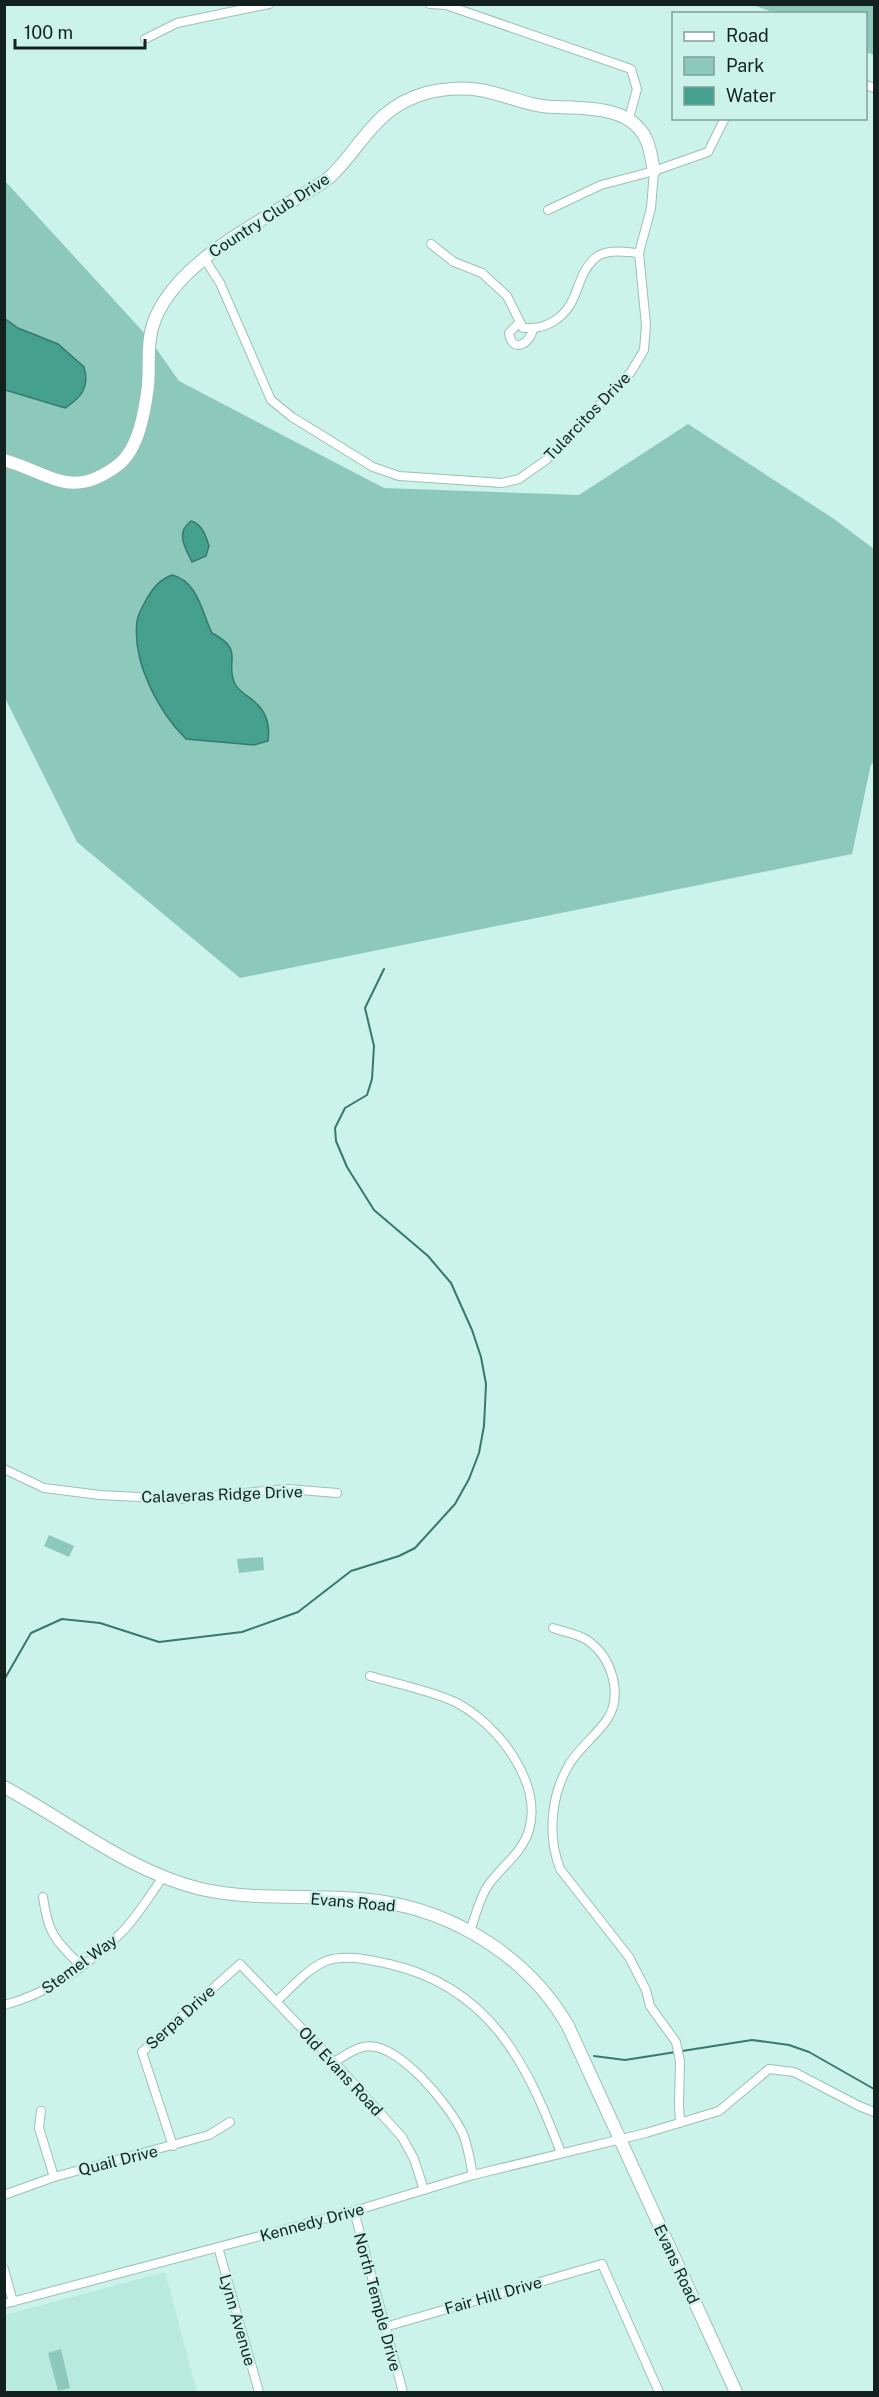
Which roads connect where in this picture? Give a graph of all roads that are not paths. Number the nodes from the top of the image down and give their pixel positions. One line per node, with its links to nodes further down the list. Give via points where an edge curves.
1 (269, 4): 3 (street, via 177,23)
2 (430, 4): 4 (street, via 546,38 631,69 637,89)
3 (145, 39)
4 (629, 118): 6 (street, via 647,142); 10 (street, Country Club Drive, via 594,108 544,107 478,89 425,93 381,117 331,176)
5 (724, 120): 6 (street, via 708,152)
6 (654, 171): 7 (street, via 602,185); 9 (street, Tularcitos Drive, via 651,208)
7 (548, 210)
8 (431, 244): 11 (street, via 454,262 482,273 507,296)
9 (639, 253): 10 (street, Tularcitos Drive, via 646,325 644,350 631,372 546,460 519,479 502,483 399,476 373,466 292,417 271,400 220,283); 12 (street, via 613,251 595,259 572,305 541,329)
10 (204, 258): 13 (street, Country Club Drive, via 176,287 156,316 148,337 148,386 142,418 132,447 119,464 92,480 70,483)
11 (520, 322): 12 (street, via 523,328); 12 (street, via 509,333 515,345 527,342)
12 (533, 328)
13 (4, 460)
14 (4, 1468): 15 (street, Calaveras Ridge Drive, via 44,1488 100,1496 178,1499 288,1489)
15 (337, 1493)
16 (553, 1628): 30 (street, via 593,1645 604,1659 616,1688 607,1720 570,1764 559,1789 552,1819 554,1852 560,1869 629,1957 650,2007 678,2047)
17 (370, 1676): 21 (street, via 456,1702 473,1713 506,1745 525,1777 531,1806 530,1829 519,1853 482,1895)
18 (4, 1787): 19 (street, Evans Road)
19 (163, 1877): 21 (street, Evans Road, via 202,1889 245,1895 377,1901 404,1906); 23 (street, Stemel Way, via 122,1932)
20 (43, 1897): 23 (street, via 53,1937)
21 (470, 1931): 31 (street, Evans Road, via 509,1957 559,2011)
22 (240, 1964): 24 (street, Old Evans Road); 32 (street, Serpa Drive, via 142,2052)
23 (81, 1966): 25 (street, Stemel Way, via 52,1987)
24 (277, 2001): 26 (street, Old Evans Road); 33 (street, via 315,1967 329,1960 375,1961 435,1979 477,2007 505,2038 528,2075)
25 (4, 2005)
26 (334, 2062): 34 (street, via 364,2046 384,2049 413,2070 443,2101 463,2135); 36 (street, Old Evans Road, via 402,2138 414,2158)
27 (41, 2111): 35 (street, via 39,2128)
28 (874, 2112): 30 (street, Kennedy Drive, via 794,2072 769,2069 719,2111)
29 (230, 2122): 32 (street, Quail Drive, via 209,2135)
30 (680, 2123): 31 (street, Kennedy Drive)
31 (619, 2138): 33 (street, Kennedy Drive); 46 (street, Evans Road)
32 (173, 2146): 35 (street, Quail Drive)
33 (561, 2152): 34 (street, Kennedy Drive)
34 (473, 2175): 36 (street, Kennedy Drive)
35 (54, 2177): 37 (street, Quail Drive)
36 (424, 2190): 38 (street, Kennedy Drive)
37 (4, 2195)
38 (354, 2211): 39 (street, Kennedy Drive); 42 (street, North Temple Drive)
39 (218, 2247): 41 (street, Kennedy Drive); 43 (street, Lynn Avenue)
40 (4, 2269): 41 (street)
41 (9, 2303)
42 (385, 2326): 44 (street, North Temple Drive); 45 (street, Fair Hill Drive, via 602,2264)
43 (258, 2392)
44 (403, 2392)
45 (659, 2392)
46 (736, 2392)

